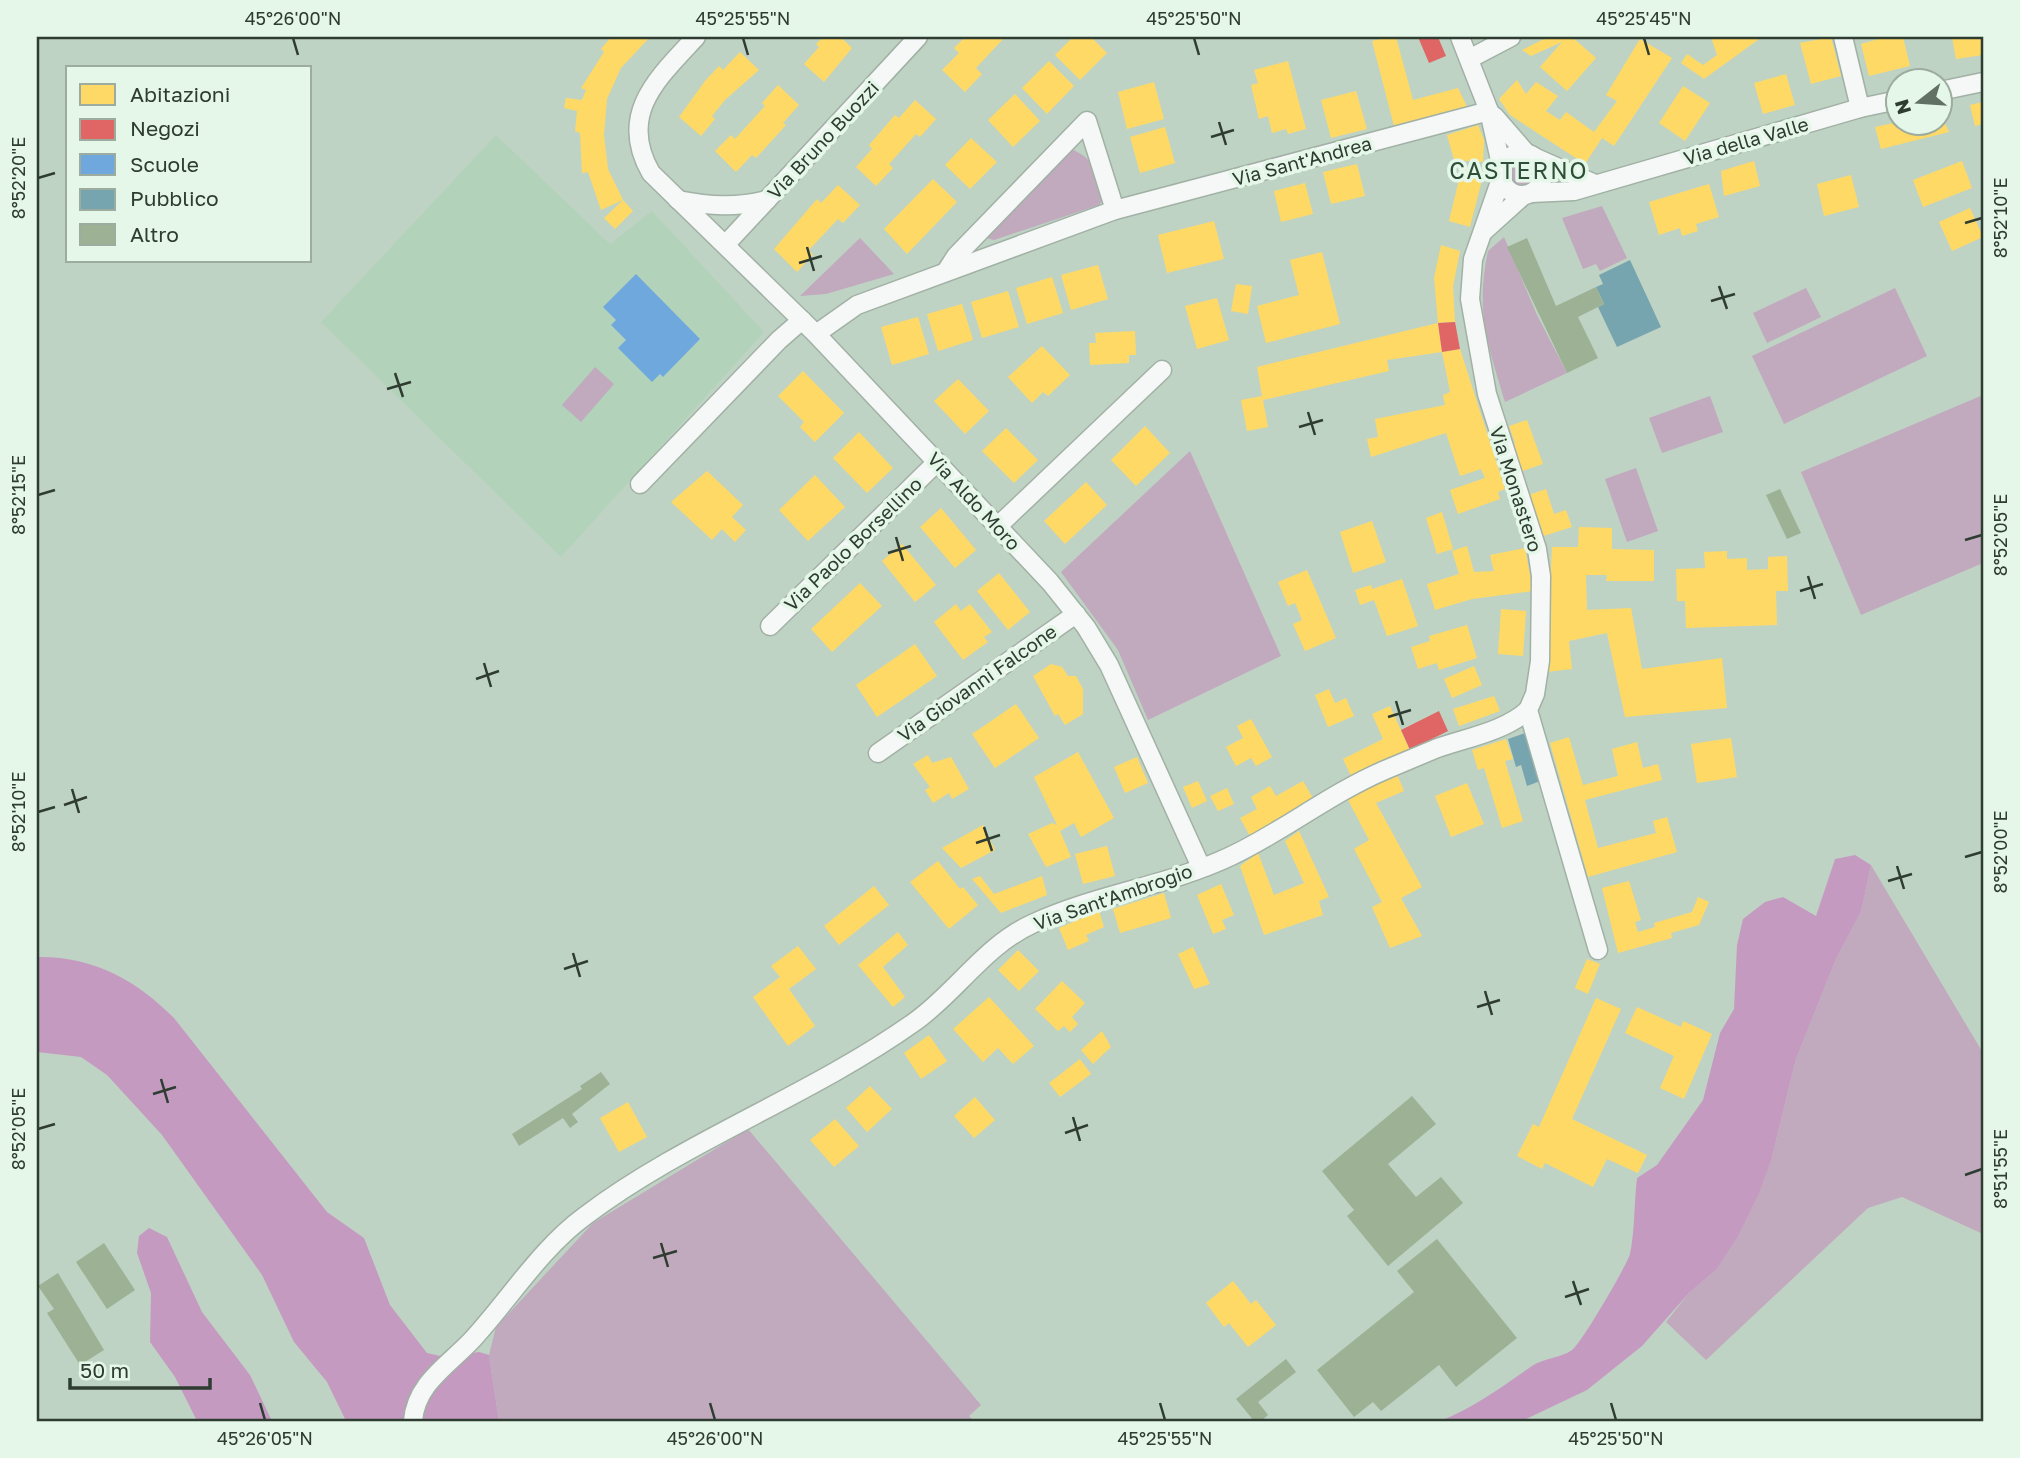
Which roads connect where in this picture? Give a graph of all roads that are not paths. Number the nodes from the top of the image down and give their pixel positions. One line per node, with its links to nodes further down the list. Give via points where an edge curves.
1 (696, 37): 16 (street, Via Aldo Moro, via 651,86 640,115 644,161)
2 (918, 37): 17 (street, Via Bruno Buozzi)
3 (1460, 37): 6 (street)
4 (1511, 37): 6 (street)
5 (1843, 37): 10 (street)
6 (1469, 58): 11 (street)
7 (1983, 82): 8 (street)
8 (1954, 88)
9 (1884, 103): 10 (street, Via della Valle)
10 (1860, 108): 14 (street, Via della Valle)
11 (1489, 111): 12 (street); 13 (street); 18 (street, Via Sant'Andrea)
12 (1530, 155): 13 (street, via 1514,155); 14 (street); 15 (street, via 1542,166 1543,178)
13 (1502, 172): 15 (street, via 1507,188); 19 (street, Via Monastero)
14 (1595, 184): 15 (street, Via della Valle, via 1574,191)
15 (1527, 194): 19 (street)
16 (673, 195): 17 (street, via 720,207); 20 (street, Via Aldo Moro)
17 (767, 200): 20 (street, Via Bruno Buozzi)
18 (1115, 210): 21 (street, Via Sant'Andrea); 21 (street, via 1087,121 956,256)
19 (1484, 231): 30 (street, Via Monastero, via 1470,276 1473,331 1487,394 1542,576 1540,661)
20 (726, 244): 22 (street, Via Aldo Moro)
21 (947, 271): 23 (street, Via Sant'Andrea, via 857,305)
22 (802, 320): 23 (street, Via Aldo Moro); 26 (street)
23 (816, 334): 25 (street, Via Aldo Moro)
24 (1162, 370): 27 (street)
25 (937, 462): 27 (street, Via Aldo Moro); 29 (street, Via Paolo Borsellino)
26 (640, 484)
27 (998, 526): 28 (street, Via Aldo Moro)
28 (1076, 614): 31 (street, Via Giovanni Falcone); 32 (street, Via Aldo Moro, via 1110,665)
29 (770, 626)
30 (1528, 710): 32 (street, Via Sant'Ambrogio, via 1520,718 1373,776 1282,830); 33 (street)
31 (878, 753)
32 (1201, 867): 34 (street, Via Sant'Ambrogio, via 1031,924 1009,937 916,1021 583,1217 470,1342 443,1365 417,1401)
33 (1598, 950)
34 (413, 1421)

